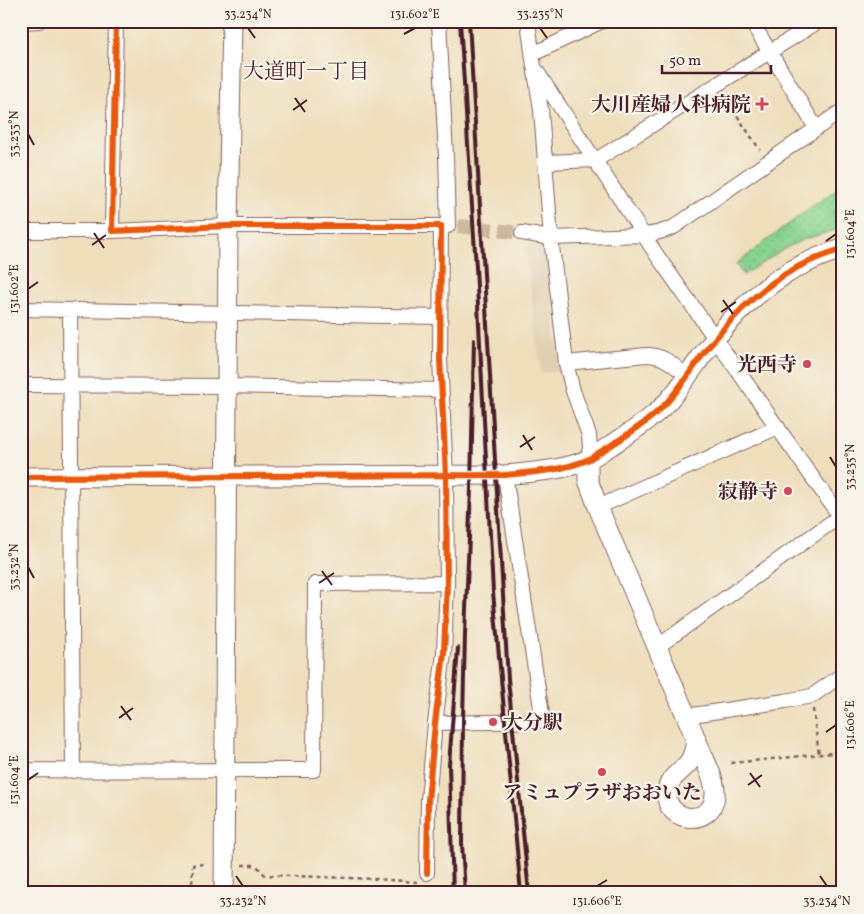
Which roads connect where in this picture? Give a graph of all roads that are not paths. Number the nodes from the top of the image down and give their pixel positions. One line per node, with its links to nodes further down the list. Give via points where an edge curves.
1 (39, 21): 9 (street)
2 (116, 21): 18 (street)
3 (232, 21): 16 (street)
4 (439, 21): 17 (street)
5 (528, 21): 11 (street)
6 (602, 21): 11 (street)
7 (751, 21): 10 (street)
8 (819, 21): 10 (street)
9 (21, 22)
10 (769, 51): 13 (street); 14 (street)
11 (533, 60): 14 (street); 15 (street)
12 (843, 110): 13 (street)
13 (816, 128): 21 (street, via 674,227)
14 (596, 160): 15 (street); 21 (street)
15 (546, 162): 22 (street)
16 (228, 226): 17 (street); 18 (street); 26 (street)
17 (449, 226): 27 (street)
18 (112, 231): 19 (street)
19 (21, 232)
20 (522, 233): 22 (street)
21 (643, 235): 22 (street); 28 (street)
22 (551, 238): 29 (street)
23 (843, 249): 28 (street, via 810,260 776,280 748,303)
24 (21, 309): 25 (street)
25 (70, 310): 26 (street); 32 (street)
26 (227, 313): 27 (street); 33 (street)
27 (440, 317): 34 (street)
28 (715, 338): 30 (street); 35 (street)
29 (566, 363): 30 (street, via 657,355); 36 (street, via 589,435)
30 (687, 376): 36 (street, via 654,416)
31 (21, 385): 32 (street)
32 (71, 386): 33 (street); 40 (street)
33 (227, 386): 34 (street); 39 (street)
34 (441, 390): 37 (street)
35 (778, 427): 42 (street); 43 (street)
36 (588, 460): 38 (street, via 546,471); 42 (street, via 588,480)
37 (446, 475): 38 (street); 39 (street); 44 (street)
38 (506, 475): 48 (street, via 543,721)
39 (227, 476): 40 (street); 51 (street)
40 (71, 477): 41 (street); 52 (street)
41 (21, 478)
42 (598, 507): 45 (street)
43 (842, 517): 45 (street)
44 (447, 582): 48 (street, via 444,653); 51 (street, via 315,584 314,770)
45 (657, 647): 47 (street)
46 (843, 674): 47 (street, via 812,696)
47 (686, 716): 49 (street)
48 (435, 723): 53 (street)
49 (696, 740)
50 (21, 770): 52 (street)
51 (225, 770): 52 (street); 54 (street)
52 (73, 771)
53 (425, 877)
54 (224, 893)

